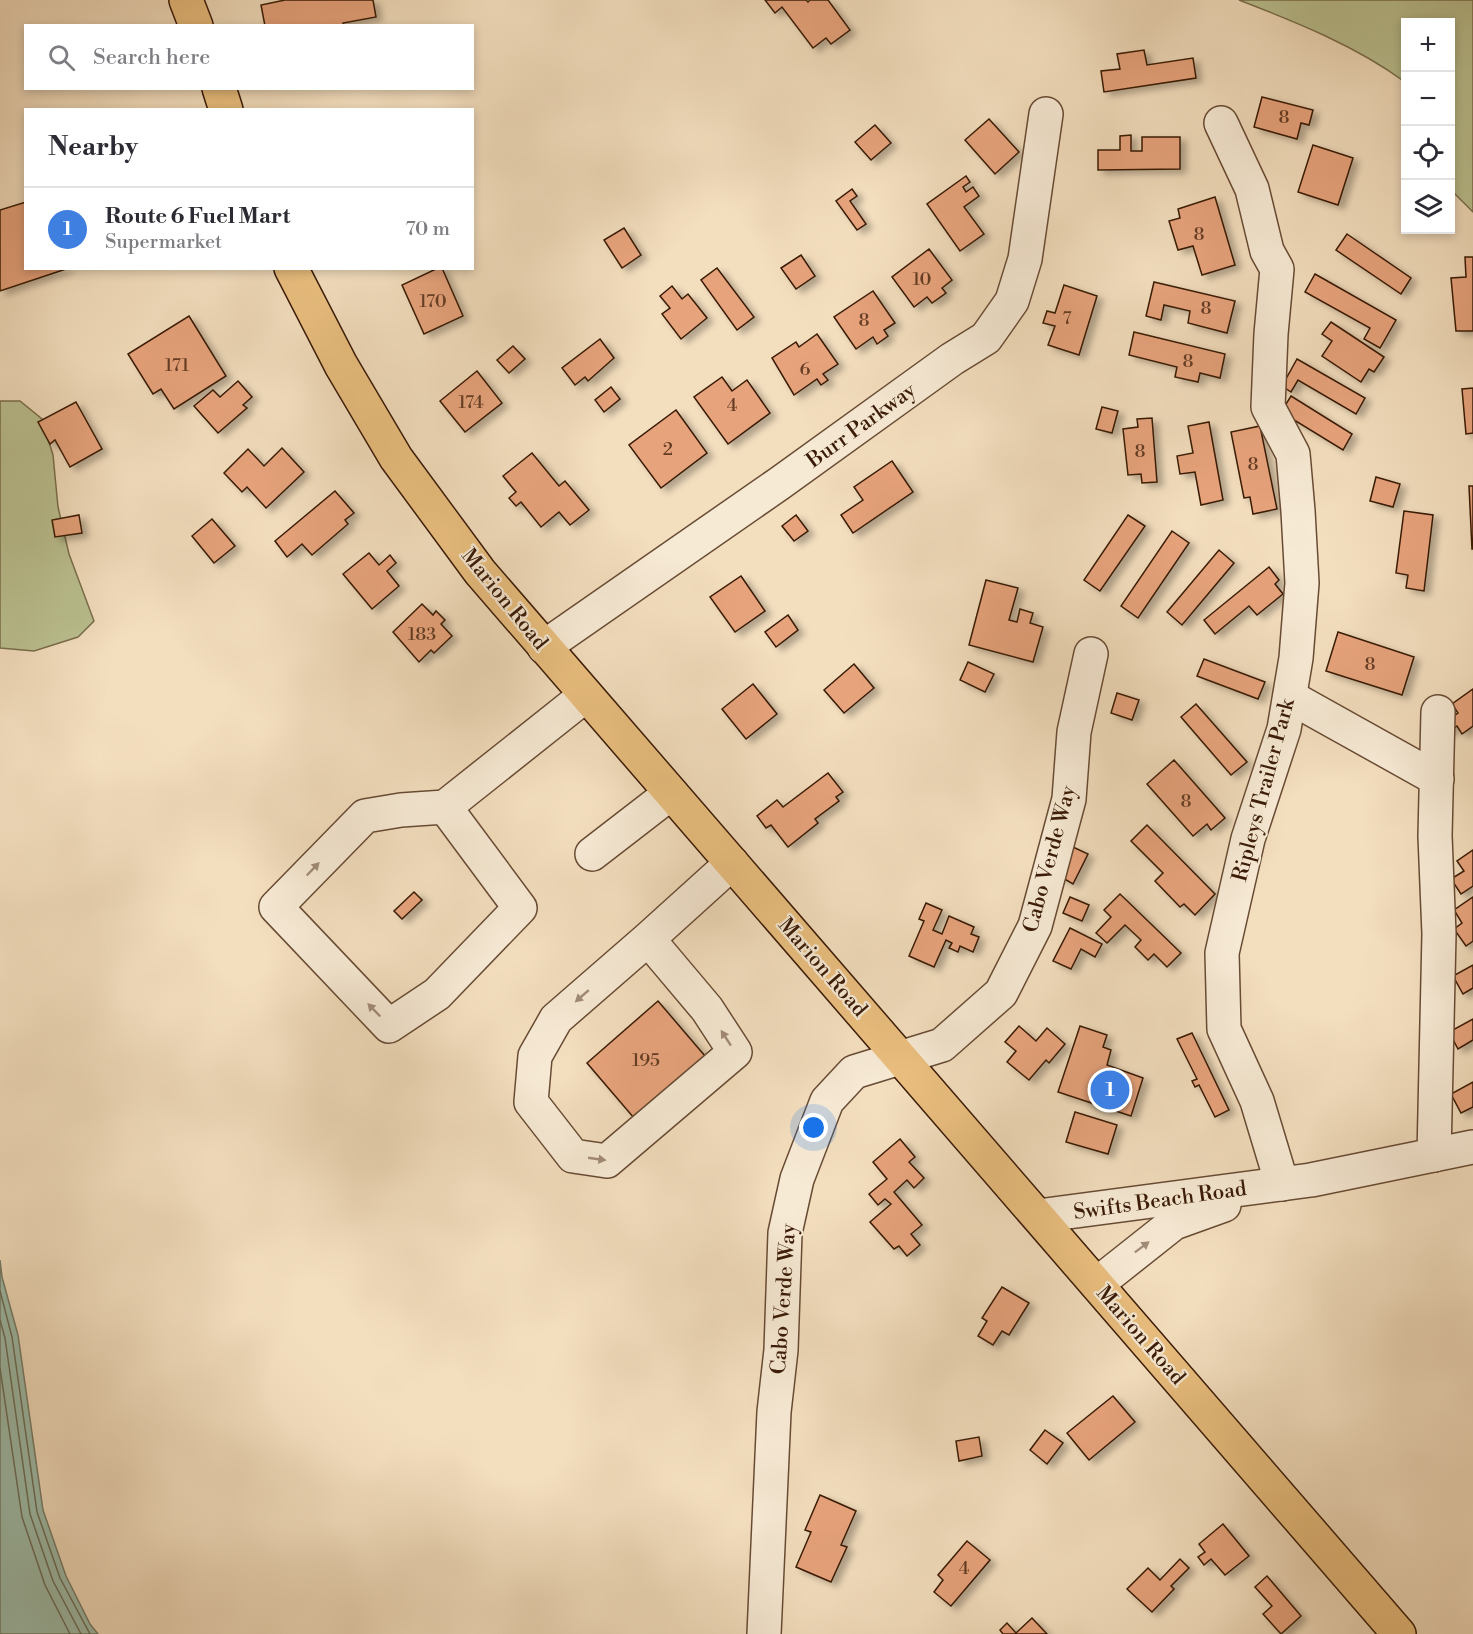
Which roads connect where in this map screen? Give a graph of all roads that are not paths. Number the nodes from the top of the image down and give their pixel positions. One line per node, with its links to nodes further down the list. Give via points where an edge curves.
1 (186, 0): 2 (main road)
2 (195, 24)
3 (220, 90): 4 (main road)
4 (225, 108)
5 (1046, 114): 8 (street, Burr Parkway, via 1025,259 1012,301 986,338)
6 (1221, 123): 11 (street, Ripleys Trailer Park, via 1252,189 1267,251 1277,269 1268,407 1293,454 1302,583)
7 (292, 270): 8 (main road, Marion Road, via 396,458 480,572)
8 (544, 647): 10 (main road, Marion Road)
9 (1091, 654): 19 (street, Cabo Verde Way, via 1074,732 1069,798 1035,926 1001,993 942,1045)
10 (586, 695): 14 (main road, Marion Road); 15 (street)
11 (1290, 697): 13 (street); 22 (street, Ripleys Trailer Park, via 1284,729 1248,839 1222,952 1224,1029 1257,1101)
12 (1438, 712): 13 (street)
13 (1437, 778): 21 (street, via 1435,836 1440,934)
14 (671, 793): 16 (street); 17 (main road, Marion Road)
15 (445, 807): 15 (street, one-way to 15, via 520,908 437,994 389,1026 276,907 365,816)
16 (592, 854)
17 (732, 863): 18 (street); 19 (main road, Marion Road)
18 (637, 948): 18 (street, one-way to 18, via 556,1018 535,1056 531,1102 573,1156 607,1161 735,1052 707,1009)
19 (901, 1058): 23 (main road, Marion Road); 25 (street, Cabo Verde Way, via 854,1072 827,1101 797,1179 785,1233)
20 (1473, 1147): 21 (street, Swifts Beach Road)
21 (1434, 1155): 22 (street, Swifts Beach Road)
22 (1282, 1184): 23 (street, Swifts Beach Road); 24 (street, Swifts Beach Road, one-way to 22, via 1174,1223)
23 (1038, 1216): 24 (main road, Marion Road)
24 (1097, 1284): 26 (main road, Marion Road)
25 (764, 1634)
26 (1399, 1634)

